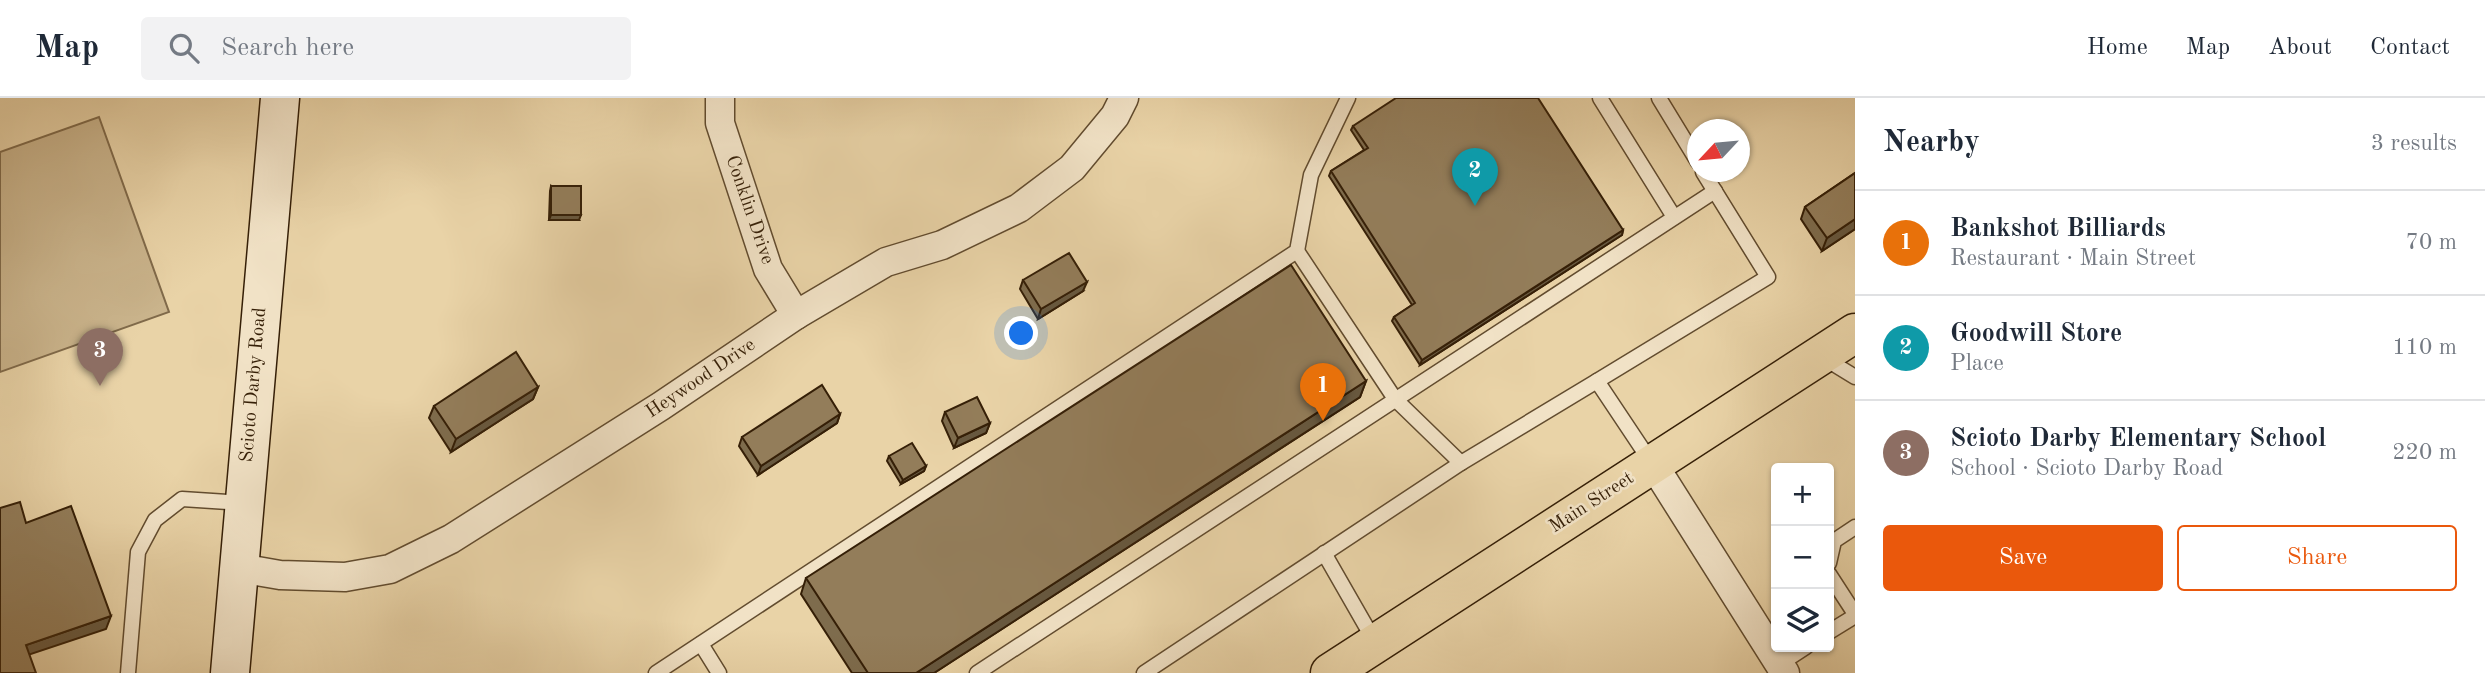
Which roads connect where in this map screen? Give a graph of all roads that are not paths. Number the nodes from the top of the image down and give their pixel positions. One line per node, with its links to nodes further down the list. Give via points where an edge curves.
1 (279, 98): 20 (main road, Scioto Darby Road)
2 (720, 98): 12 (street, Conklin Drive, via 720,123 768,269)
3 (1124, 98): 12 (street, Heywood Drive, via 1115,116 1072,168 1019,208 942,245 886,262)
4 (1348, 98): 11 (lane, via 1311,175)
5 (1600, 98): 10 (lane)
6 (1658, 98): 7 (lane)
7 (1687, 144)
8 (1709, 182): 9 (lane)
9 (1715, 191): 10 (lane); 16 (lane, via 1768,276)
10 (1674, 217): 17 (lane)
11 (1297, 251): 17 (lane); 29 (lane)
12 (796, 315): 24 (street, Heywood Drive, via 473,525 390,569 345,577 280,575)
13 (1855, 333): 14 (main road, Main Street)
14 (1820, 356): 15 (lane); 19 (main road, Main Street)
15 (1855, 377)
16 (1597, 381): 18 (lane); 19 (lane)
17 (1395, 400): 18 (lane); 36 (lane)
18 (1461, 463): 23 (lane)
19 (1653, 464): 28 (main road, Main Street); 31 (street)
20 (243, 503): 24 (main road, Scioto Darby Road); 32 (lane, via 182,499 155,520 138,552)
21 (1855, 527): 22 (lane)
22 (1834, 541)
23 (1324, 554): 28 (lane); 37 (lane)
24 (239, 568): 33 (main road, Scioto Darby Road)
25 (1834, 581): 26 (lane)
26 (1855, 615): 27 (lane)
27 (1834, 629)
28 (1376, 643): 38 (main road, Main Street)
29 (701, 644): 34 (lane); 35 (lane)
30 (1801, 652): 31 (lane)
31 (1782, 668)
32 (128, 673)
33 (230, 673)
34 (656, 673)
35 (719, 673)
36 (977, 673)
37 (1144, 673)
38 (1330, 673)

